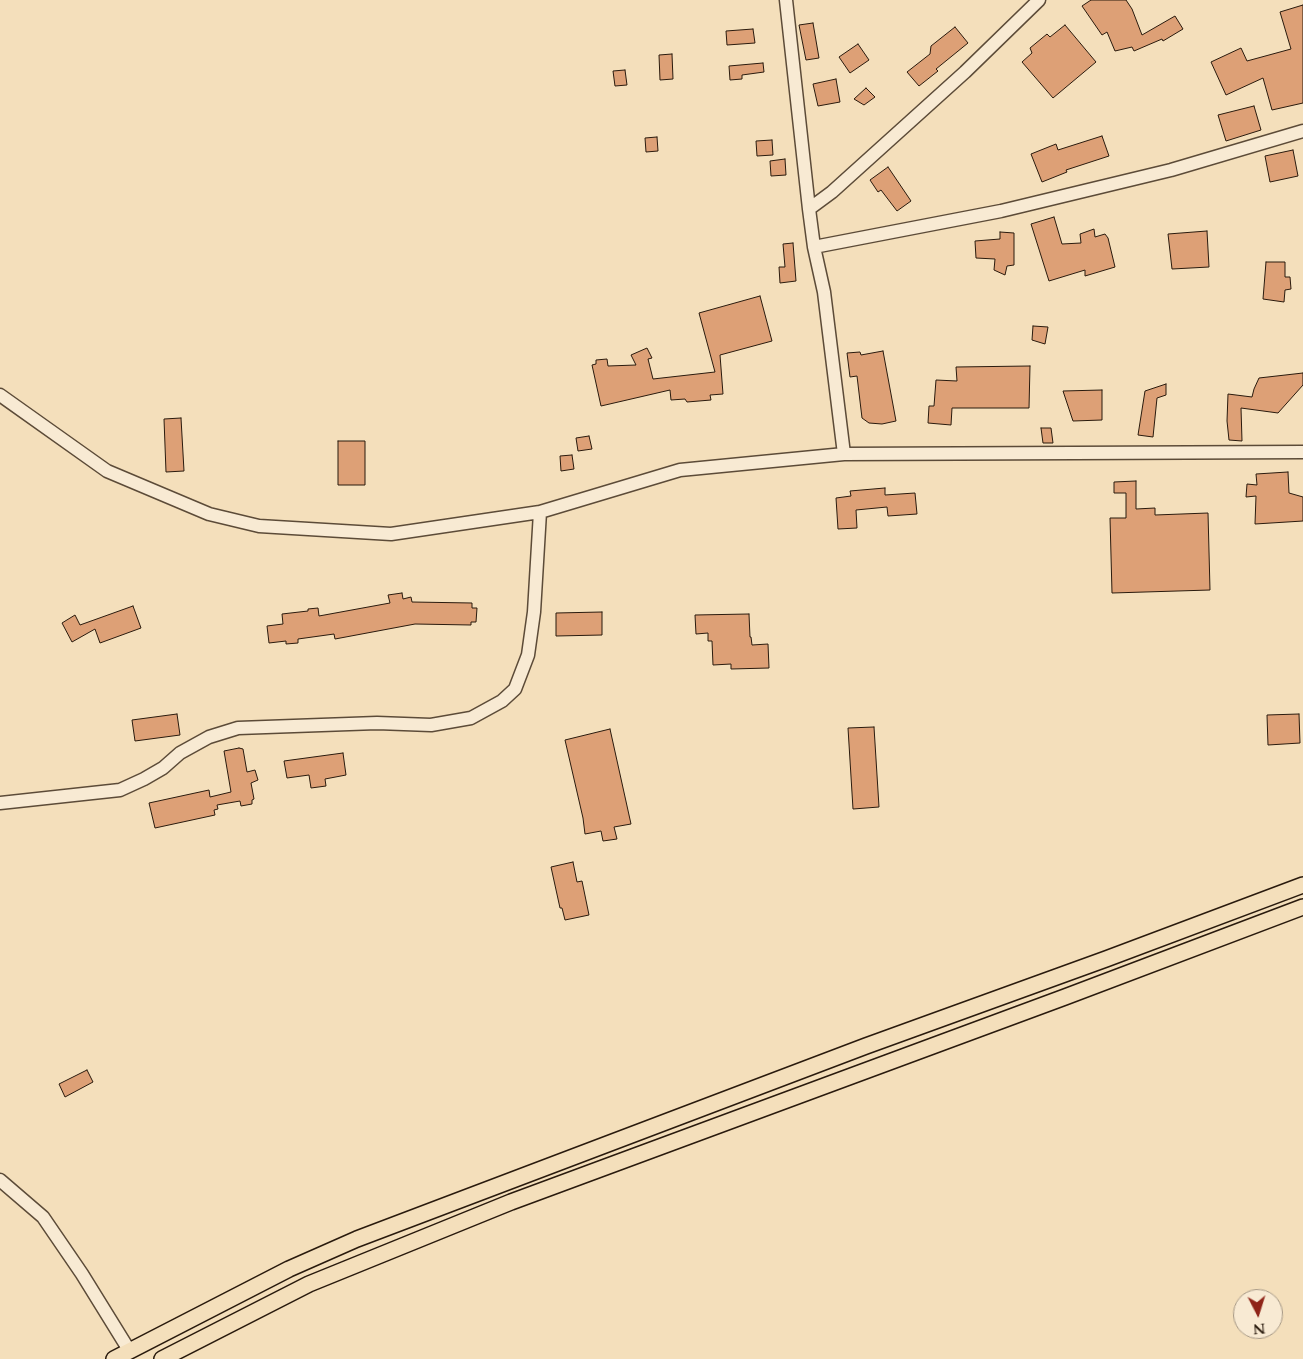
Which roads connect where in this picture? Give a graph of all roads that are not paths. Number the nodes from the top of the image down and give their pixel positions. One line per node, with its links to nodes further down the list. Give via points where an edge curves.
1 (786, 0): 4 (street)
2 (1039, 0): 4 (street, via 965,72)
3 (1303, 131): 5 (street, via 1171,170 1001,211)
4 (809, 209): 5 (street)
5 (814, 247): 8 (street, via 824,292)
6 (0, 395): 9 (street, via 106,471 209,514 260,526 391,534)
7 (1303, 452): 8 (street)
8 (844, 454): 9 (street, via 680,470)
9 (540, 512): 10 (street, via 528,655 515,689 502,701 471,718 431,725 377,723 238,728 209,738 157,772 120,790)
10 (0, 803)
11 (1303, 885): 14 (main road, via 357,1239 289,1269)
12 (1303, 907): 16 (main road, via 511,1202 309,1284)
13 (0, 1180): 14 (street, via 43,1217)
14 (129, 1350): 15 (main road)
15 (114, 1359)
16 (162, 1359)

